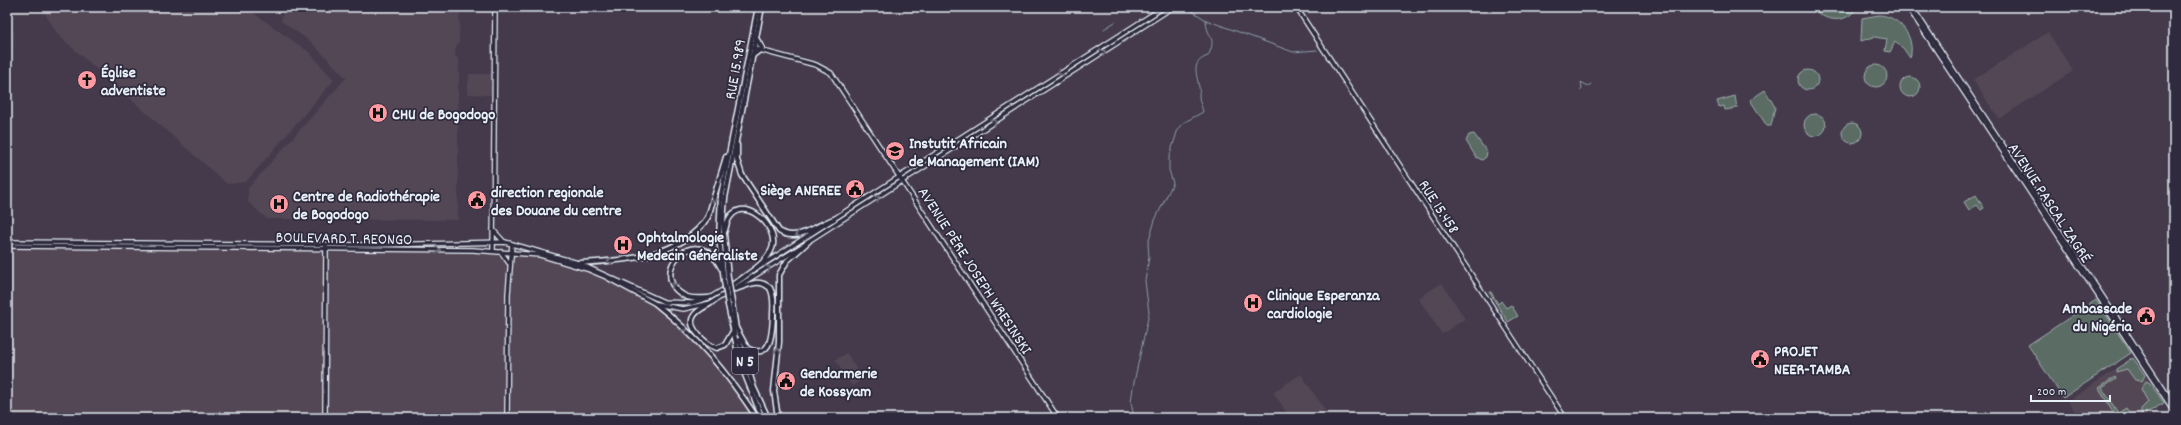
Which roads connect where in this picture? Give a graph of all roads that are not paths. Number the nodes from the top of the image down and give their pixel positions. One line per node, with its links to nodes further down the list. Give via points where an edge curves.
1 (495, 7): 17 (main road)
2 (758, 7): 10 (highway, RUE 15.989 / N 5)
3 (762, 7): 9 (highway, N 5)
4 (1164, 7): 14 (main road, BOULEVARD T. REONGO, one-way to 14)
5 (1173, 7): 15 (main road, BOULEVARD T. REONGO, one-way to 5)
6 (1296, 7): 49 (main road, RUE 15.458)
7 (1908, 7): 41 (main road, AVENUE PASCAL ZAGRÉ)
8 (1912, 7): 40 (main road, AVENUE PASCAL ZAGRÉ)
9 (755, 36): 10 (highway, N 5); 11 (highway)
10 (752, 46): 11 (main road, AVENUE PÈRE JOSEPH WRESINSKI); 12 (highway, N 5); 13 (highway, RUE 15.989 / N 5)
11 (761, 49): 12 (highway); 14 (main road, AVENUE PÈRE JOSEPH WRESINSKI, via 828,69)
12 (752, 56): 13 (highway, N 5)
13 (735, 136): 16 (highway, one-way to 13, via 796,235 787,235 779,231 742,175); 24 (highway, N 5, via 725,198); 31 (highway, one-way to 31, via 712,208 696,232 680,244 658,251 606,262); 32 (highway, N 5, via 722,186 719,221)
14 (900, 178): 15 (main road, AVENUE PÈRE JOSEPH WRESINSKI); 16 (main road, BOULEVARD T. REONGO)
15 (903, 182): 18 (main road, BOULEVARD T. REONGO, one-way to 15); 48 (main road, AVENUE PÈRE JOSEPH WRESINSKI)
16 (834, 219): 34 (main road, BOULEVARD T. REONGO)
17 (493, 230): 20 (main road); 21 (main road)
18 (809, 241): 35 (main road, BOULEVARD T. REONGO, one-way to 18); 47 (highway, one-way to 18, via 774,391 779,342 779,276 787,261)
19 (7, 242): 22 (main road, BOULEVARD T. REONGO)
20 (492, 242): 21 (main road, BOULEVARD T. REONGO); 22 (main road, BOULEVARD T. REONGO, via 449,245); 27 (main road)
21 (505, 242): 23 (main road, BOULEVARD T. REONGO)
22 (327, 244): 26 (main road)
23 (512, 244): 29 (main road); 31 (main road, BOULEVARD T. REONGO)
24 (724, 244): 33 (highway, N 5); 34 (highway, via 728,219 742,210 758,214 767,226 773,242 771,251 764,260)
25 (7, 246): 26 (main road, BOULEVARD T. REONGO)
26 (327, 250): 27 (main road, BOULEVARD T. REONGO, one-way to 27); 42 (main road)
27 (493, 251): 28 (main road, BOULEVARD T. REONGO)
28 (500, 251): 29 (main road, BOULEVARD T. REONGO); 30 (main road)
29 (511, 252): 30 (main road); 38 (main road, BOULEVARD T. REONGO, via 540,255 587,269 621,284)
30 (509, 263): 43 (main road)
31 (578, 263): 36 (main road, BOULEVARD T. REONGO, via 664,302 683,304)
32 (723, 271): 33 (highway, N 5); 36 (highway, one-way to 32, via 687,297 676,290 671,276 674,260 687,250 703,249 716,259)
33 (726, 279): 39 (highway, N 5, bridge, via 728,305); 39 (highway, N 5, bridge, via 732,302)
34 (734, 284): 36 (main road, BOULEVARD T. REONGO)
35 (735, 289): 37 (main road, BOULEVARD T. REONGO); 39 (highway, via 754,282 761,282 770,288 773,298 772,339 766,348 757,351 747,348)
36 (708, 298)
37 (711, 303): 38 (main road, BOULEVARD T. REONGO, via 691,309 668,308); 39 (highway, via 693,316 692,325 695,330 711,345 720,348 728,341)
38 (656, 304): 44 (highway, one-way to 44, via 709,353)
39 (734, 329): 45 (highway, N 5, via 747,383); 46 (highway, N 5)
40 (2174, 405)
41 (2174, 411)
42 (325, 418)
43 (507, 418)
44 (757, 418)
45 (762, 418)
46 (768, 418)
47 (778, 418)
48 (1058, 418)
49 (1566, 418)

